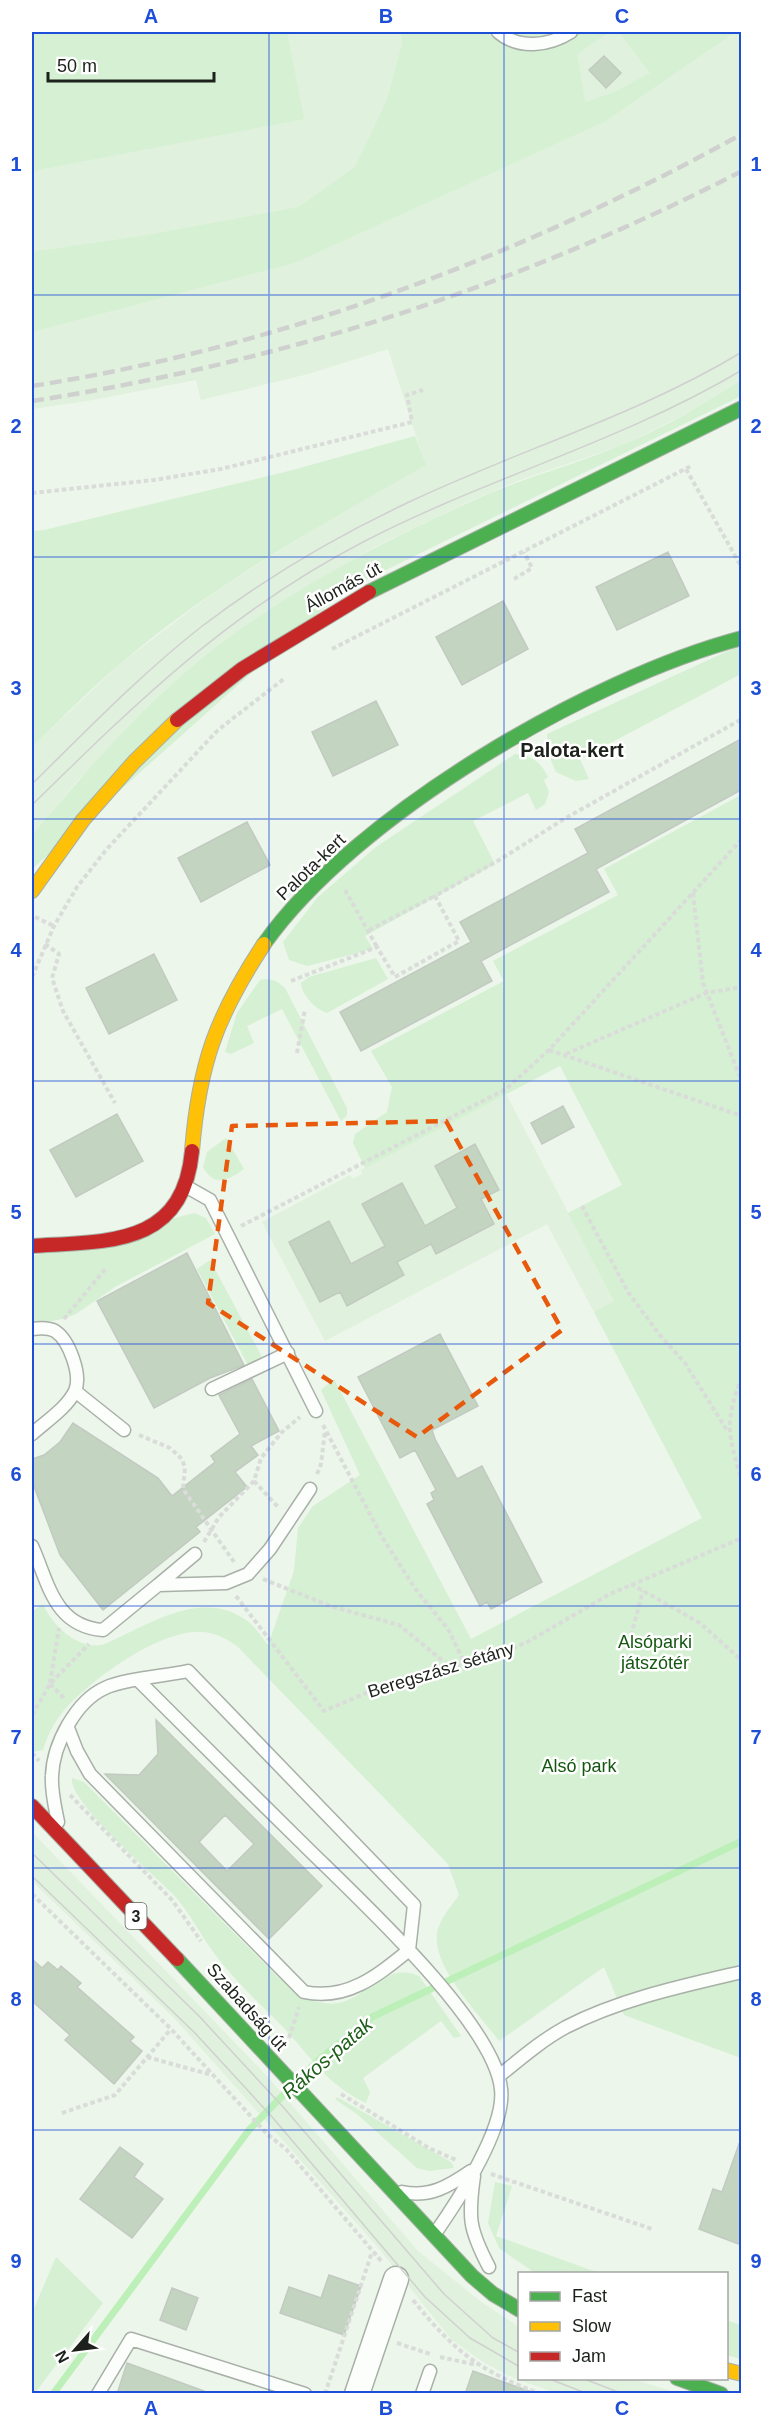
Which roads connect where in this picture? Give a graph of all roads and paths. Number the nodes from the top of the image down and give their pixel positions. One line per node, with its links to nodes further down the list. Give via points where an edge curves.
1 (498, 32): 2 (lane, via 516,43 526,44 556,40)
2 (571, 32)
3 (423, 390): 7 (path, via 407,395 411,422 221,469)
4 (741, 408): 17 (main road, Állomás út, via 371,591 242,669 186,712 134,762 83,820)
5 (696, 464): 6 (path)
6 (686, 469): 8 (path); 9 (path)
7 (32, 493)
8 (524, 552): 10 (path, via 532,568); 12 (path)
9 (741, 568)
10 (514, 579)
11 (741, 638): 16 (main road, Palota-kert, via 697,651 577,702 526,729 438,785)
12 (324, 653)
13 (289, 675): 21 (path, via 218,730 170,780 106,850 77,887)
14 (741, 719): 19 (path)
15 (741, 839): 18 (path)
16 (331, 867): 22 (path); 36 (main road, Palota-kert, via 258,949 213,1035 202,1072)
17 (32, 891)
18 (693, 892): 28 (path); 30 (path)
19 (435, 896): 22 (path); 24 (path, via 459,941 394,977)
20 (32, 916): 21 (path)
21 (54, 926): 23 (path)
22 (369, 930): 24 (path)
23 (45, 944): 25 (path); 34 (path, via 59,954 52,978 63,1011)
24 (377, 947): 26 (path)
25 (32, 977)
26 (291, 981)
27 (741, 987): 28 (path)
28 (706, 993): 32 (path); 33 (path)
29 (305, 1009): 31 (path)
30 (549, 1050): 32 (path); 38 (path, via 506,1089)
31 (297, 1053)
32 (566, 1054): 35 (path)
33 (741, 1082)
34 (115, 1103)
35 (741, 1116)
36 (186, 1187): 38 (lane, via 210,1200); 39 (main road, Palota-kert, via 176,1207 161,1221 142,1232)
37 (582, 1206): 50 (path, via 635,1302 685,1363)
38 (227, 1233): 43 (lane)
39 (119, 1238): 40 (main road, Palota-kert); 42 (path, via 105,1270)
40 (32, 1246)
41 (32, 1329): 42 (lane)
42 (55, 1331): 46 (lane, via 70,1354 77,1376)
43 (288, 1353): 45 (lane); 47 (lane)
44 (741, 1377): 50 (path, via 730,1407)
45 (212, 1389)
46 (75, 1390): 48 (lane); 51 (lane)
47 (314, 1409): 49 (path); 52 (path, via 282,1432 261,1458)
48 (124, 1430): 56 (path, via 178,1454 185,1468 183,1489)
49 (325, 1430): 54 (path, via 321,1464); 70 (path, via 382,1537 416,1590 448,1629)
50 (728, 1432): 53 (path)
51 (32, 1434)
52 (254, 1481): 55 (path); 56 (path, via 219,1517)
53 (741, 1481)
54 (310, 1489): 55 (lane)
55 (290, 1521): 60 (lane)
56 (212, 1532): 59 (path); 60 (path)
57 (741, 1538): 62 (path, Beregszász sétány)
58 (32, 1546): 65 (lane)
59 (195, 1554): 63 (lane)
60 (248, 1574): 61 (lane); 69 (path, via 330,1606 399,1625)
61 (226, 1583): 63 (lane); 69 (path, Beregszász sétány, via 324,1711)
62 (631, 1584): 64 (path); 70 (path, Beregszász sétány, via 529,1641)
63 (158, 1585): 66 (lane)
64 (643, 1591): 67 (path); 68 (path, via 700,1623)
65 (61, 1613): 66 (lane, via 88,1629); 72 (path)
66 (103, 1630): 72 (path)
67 (627, 1650)
68 (741, 1661)
69 (448, 1665): 70 (path, Beregszász sétány)
70 (466, 1666)
71 (139, 1681): 73 (lane, via 106,1687 90,1696); 82 (lane); 82 (lane, via 188,1671 414,1905)
72 (50, 1684): 73 (path); 74 (path)
73 (77, 1711): 75 (lane)
74 (32, 1714)
75 (68, 1728): 77 (lane, via 56,1754); 84 (lane, via 90,1774)
76 (33, 1757): 77 (path)
77 (52, 1776): 79 (lane); 81 (path, via 172,1900)
78 (32, 1806): 79 (main road, Szabadság út / 3)
79 (62, 1838): 95 (main road, Szabadság út / 3, via 211,1993)
80 (32, 1894): 85 (path)
81 (204, 1945)
82 (409, 1950): 84 (lane, via 348,1991 318,1995); 91 (lane, via 470,2024)
83 (741, 1972): 91 (lane, via 639,1998 596,2014 557,2033)
84 (304, 1992): 87 (path)
85 (171, 2028): 89 (path); 90 (path)
86 (281, 2030): 87 (path)
87 (289, 2038): 88 (path)
88 (295, 2046)
89 (147, 2057): 90 (path); 92 (path, via 115,2095)
90 (213, 2075): 93 (path)
91 (499, 2076): 94 (lane, via 502,2091 492,2138)
92 (62, 2113)
93 (267, 2134)
94 (475, 2168): 95 (lane, via 445,2189 418,2195); 96 (lane); 98 (lane, via 469,2209 473,2236)
95 (388, 2190): 96 (main road, Szabadság út / 3)
96 (434, 2235): 98 (main road, Szabadság út / 3); 101 (main road, Szabadság út / 3, via 476,2283)
97 (372, 2251): 108 (path)
98 (489, 2267): 99 (main road, Szabadság út / 3)
99 (504, 2277)
100 (396, 2279): 102 (street)
101 (518, 2310)
102 (377, 2337): 103 (path, via 458,2363); 109 (street)
103 (477, 2365)
104 (430, 2371): 110 (lane)
105 (681, 2380): 111 (main road)
106 (98, 2394): 107 (lane, via 131,2339)
107 (305, 2394)
108 (325, 2394)
109 (357, 2394)
110 (422, 2394)
111 (721, 2394)

